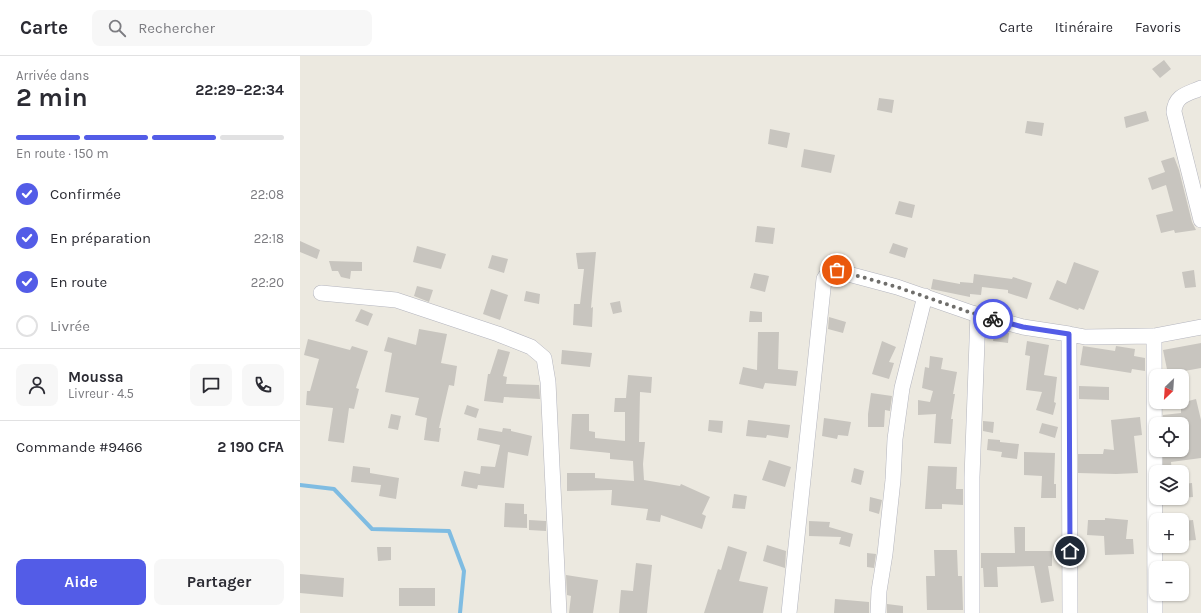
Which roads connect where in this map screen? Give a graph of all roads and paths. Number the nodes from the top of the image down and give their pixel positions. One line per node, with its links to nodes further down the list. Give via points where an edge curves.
1 (1201, 88): 2 (street, via 1179,98 1174,105)
2 (1201, 220)
3 (321, 293): 9 (street, via 396,300 498,334 531,347 544,358 548,382)
4 (925, 296): 5 (street); 10 (street, via 837,270 828,273 824,279); 11 (street, via 902,388)
5 (978, 314): 7 (street, via 1023,327); 12 (street, via 972,477)
6 (1201, 327): 8 (street)
7 (1069, 334): 8 (street, via 1085,337); 13 (street)
8 (1154, 336): 14 (street)
9 (559, 613)
10 (789, 613)
11 (878, 613)
12 (972, 613)
13 (1070, 613)
14 (1155, 613)

